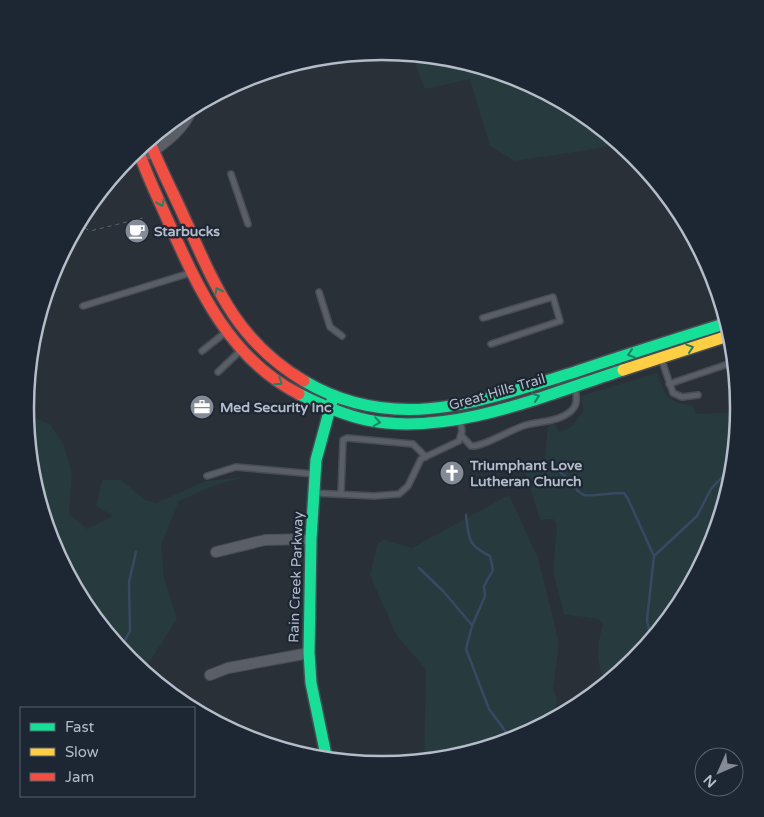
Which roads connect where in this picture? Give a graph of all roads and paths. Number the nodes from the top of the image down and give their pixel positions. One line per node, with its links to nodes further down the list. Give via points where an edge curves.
1 (180, 125): 2 (street, via 177,132)
2 (157, 143)
3 (152, 147): 14 (street, Great Hills Trail, one-way to 3, via 219,294)
4 (141, 157): 9 (street, Great Hills Trail, one-way to 9)
5 (231, 174): 7 (lane)
6 (143, 218): 8 (path, via 90,230)
7 (248, 224)
8 (84, 227)
9 (193, 272): 11 (lane); 15 (street, Great Hills Trail)
10 (319, 292): 16 (lane, via 330,327)
11 (83, 306)
12 (483, 318): 18 (lane, via 553,297 560,321)
13 (720, 325): 26 (street, Great Hills Trail, one-way to 26, via 522,389 449,407 399,411 374,408)
14 (244, 332): 15 (street); 26 (street, Great Hills Trail, via 286,371)
15 (230, 336): 19 (street, Great Hills Trail); 20 (lane)
16 (342, 336)
17 (723, 338): 21 (street, Great Hills Trail, one-way to 17)
18 (491, 344)
19 (241, 350): 23 (lane); 28 (street, Great Hills Trail, one-way to 28, via 270,376)
20 (202, 352)
21 (661, 358): 24 (lane); 25 (street, Great Hills Trail)
22 (727, 366): 24 (lane)
23 (218, 372)
24 (669, 384): 27 (lane, via 676,396)
25 (575, 385): 29 (street, Great Hills Trail, one-way to 25); 30 (lane, via 577,402 571,411 558,418 526,425 478,447 471,446)
26 (334, 395): 28 (street, Rain Creek Parkway)
27 (698, 395)
28 (330, 410): 29 (street, Great Hills Trail, one-way to 29, via 386,423 429,424); 32 (street, Rain Creek Parkway)
29 (460, 420): 30 (lane)
30 (461, 435): 31 (lane, via 459,441)
31 (426, 457): 35 (lane, via 421,459 408,486 399,494); 35 (lane, via 412,444 347,438 344,440)
32 (315, 474): 33 (lane, via 236,467); 34 (street, Rain Creek Parkway)
33 (207, 476)
34 (314, 492): 35 (lane); 36 (street, Rain Creek Parkway)
35 (341, 494)
36 (311, 539): 37 (street, via 264,540); 38 (street, Rain Creek Parkway)
37 (216, 552)
38 (309, 653): 39 (street, via 228,668); 40 (street, Rain Creek Parkway, via 311,683)
39 (210, 675)
40 (325, 752)

